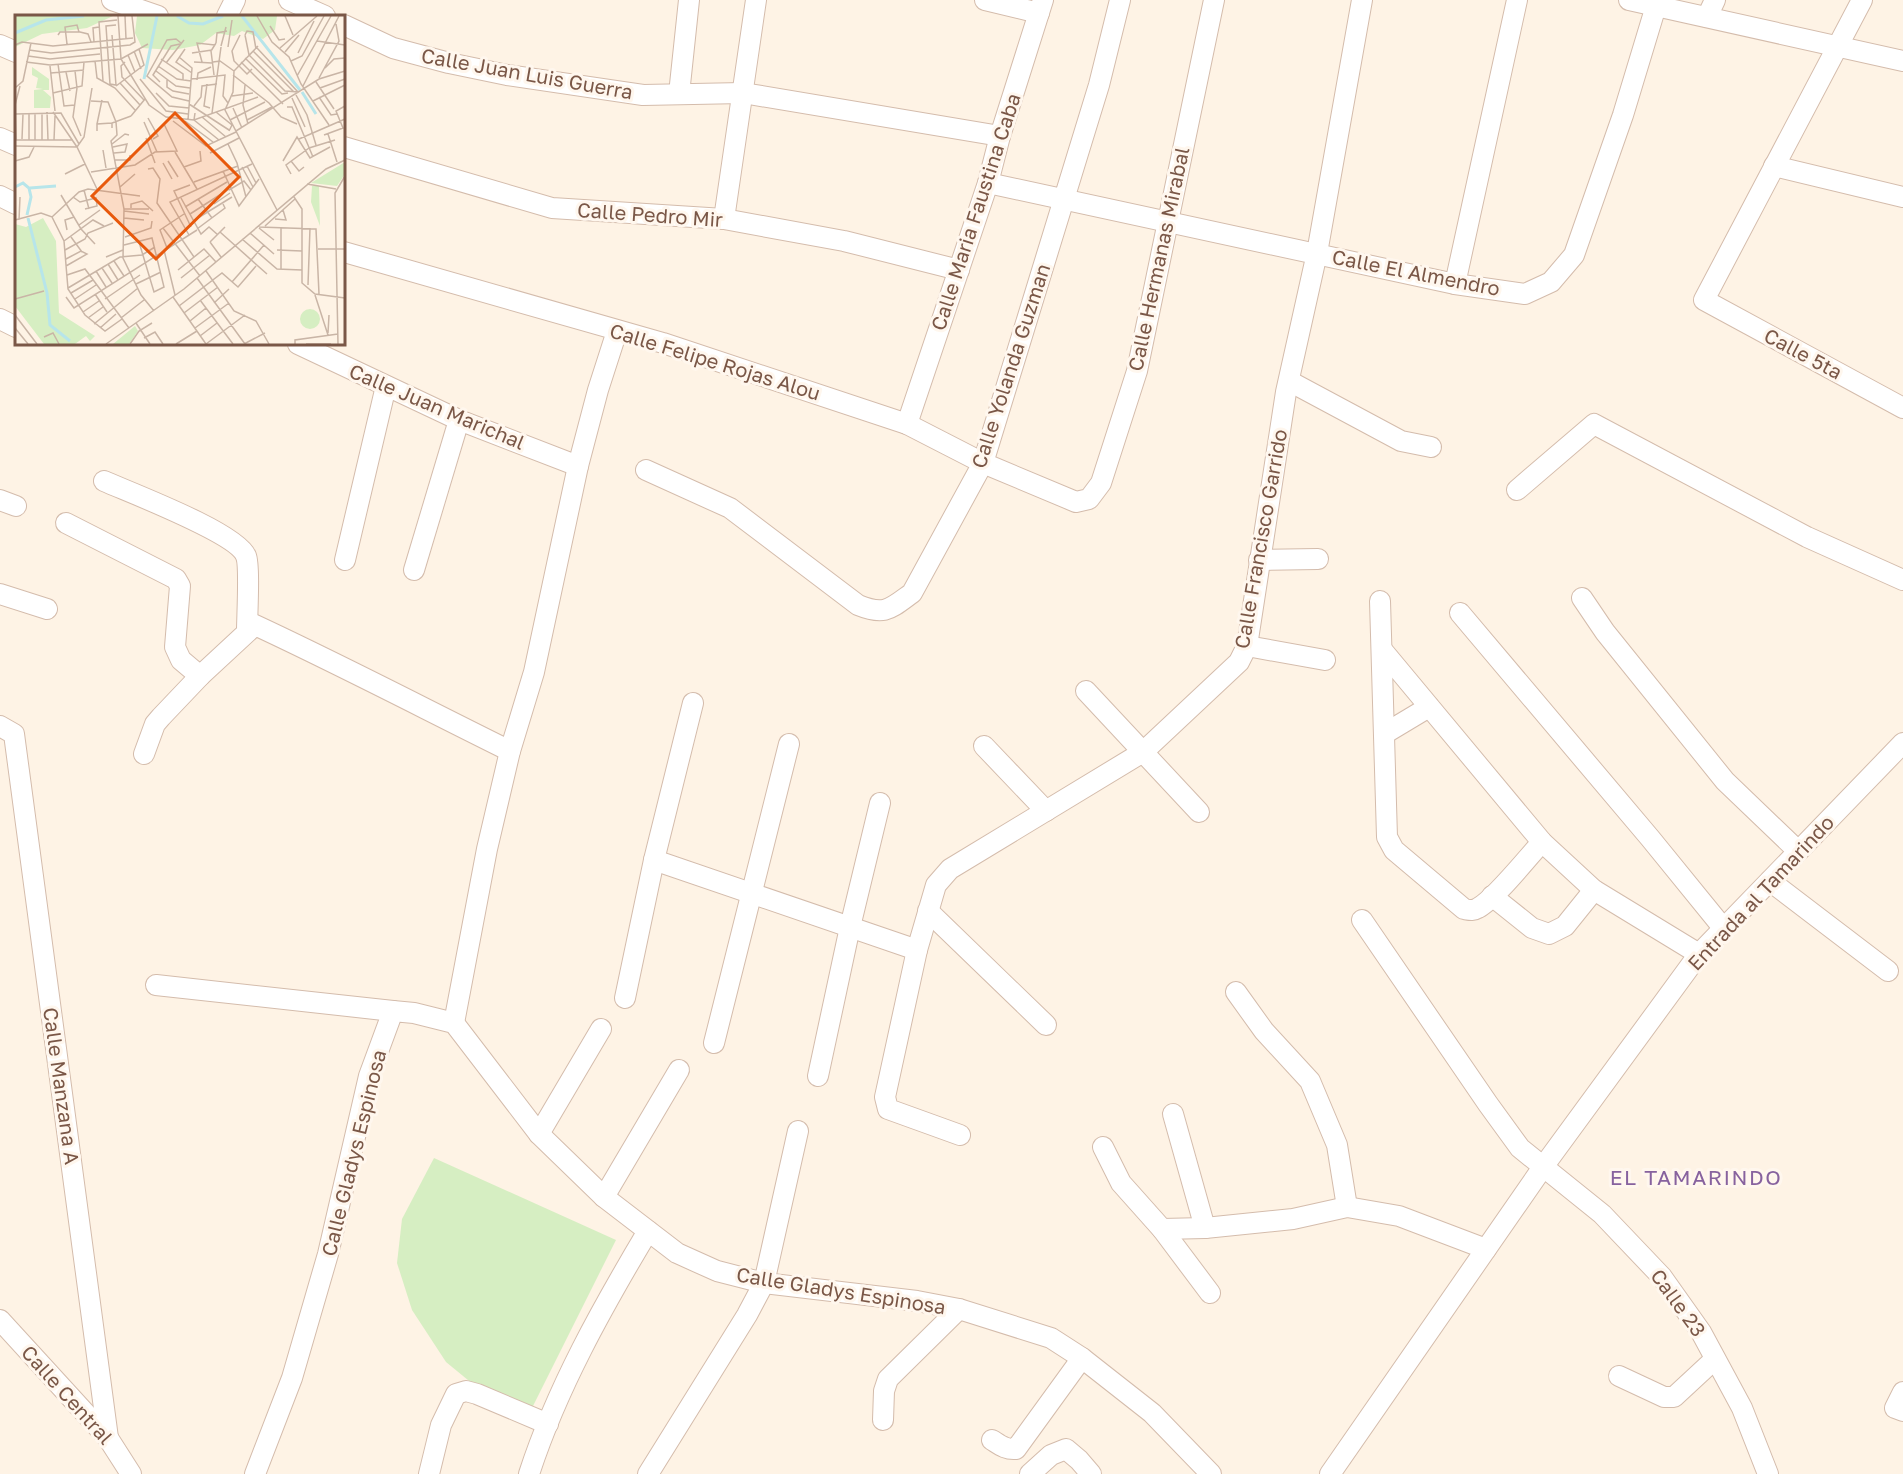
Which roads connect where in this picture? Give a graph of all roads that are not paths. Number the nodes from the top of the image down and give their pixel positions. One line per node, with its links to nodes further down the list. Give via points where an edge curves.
1 (112, 0): 16 (street)
2 (235, 0): 17 (street)
3 (289, 0): 18 (street)
4 (689, 0): 25 (street)
5 (756, 0): 24 (street)
6 (985, 0): 13 (street)
7 (1120, 0): 34 (street, Calle Yolanda Guzman)
8 (1214, 0): 37 (street, Calle Hermanas Mirabal)
9 (1362, 0): 39 (street, Calle Francisco Garrido)
10 (1517, 0): 41 (street)
11 (1629, 0): 14 (street)
12 (1862, 0): 21 (street)
13 (1041, 6): 26 (street, Calle Maria Faustina Caba)
14 (1656, 6): 15 (street); 41 (street, Calle El Almendro, via 1574,255 1551,282 1525,294)
15 (1711, 9): 21 (street)
16 (155, 15)
17 (227, 15)
18 (323, 15)
19 (345, 25): 25 (street, Calle Juan Luis Guerra, via 393,48 507,75 644,95)
20 (0, 45): 22 (street)
21 (1836, 46): 23 (street); 30 (street)
22 (15, 52)
23 (1903, 61)
24 (742, 93): 25 (street, Calle Juan Luis Guerra); 26 (street, Calle Juan Luis Guerra); 36 (street)
25 (679, 94)
26 (1000, 136): 31 (street, Calle Maria Faustina Caba)
27 (0, 138): 28 (street)
28 (15, 145)
29 (345, 147): 36 (street, Calle Pedro Mir, via 552,208)
30 (1774, 166): 33 (street); 48 (street, Calle 5ta, via 1704,300)
31 (988, 183): 34 (street, Calle El Almendro); 40 (street, Calle Maria Faustina Caba)
32 (0, 196): 35 (street)
33 (1903, 197)
34 (1064, 200): 37 (street, Calle El Almendro); 52 (street, Calle Yolanda Guzman)
35 (15, 204)
36 (724, 219): 40 (street, Calle Pedro Mir, via 844,241)
37 (1167, 223): 39 (street, Calle El Almendro); 57 (street, Calle Hermanas Mirabal, via 1137,371 1101,483 1089,499)
38 (345, 252): 44 (street, Calle Felipe Rojas Alou)
39 (1317, 253): 41 (street, Calle El Almendro); 46 (street, Calle Francisco Garrido)
40 (959, 270): 50 (street, Calle Maria Faustina Caba)
41 (1455, 284)
42 (0, 319): 43 (street)
43 (15, 326)
44 (617, 331): 50 (street, Calle Felipe Rojas Alou); 53 (street)
45 (300, 345): 47 (street, Calle Juan Marichal)
46 (1289, 381): 51 (street, via 1401,441); 61 (street, Calle Francisco Garrido)
47 (386, 386): 49 (street, Calle Juan Marichal); 60 (street)
48 (1902, 404)
49 (459, 420): 53 (street, Calle Juan Marichal); 62 (street)
50 (906, 424): 52 (street, Calle Felipe Rojas Alou)
51 (1431, 447)
52 (983, 463): 54 (street, Calle Yolanda Guzman, via 912,593 892,608 875,612 837,591 730,508); 57 (street, Calle Felipe Rojas Alou)
53 (578, 465): 82 (street, via 534,672)
54 (646, 470)
55 (104, 481): 69 (street, via 218,532 242,549 248,562)
56 (1517, 489): 63 (street, via 1594,424 1807,537)
57 (1076, 502)
58 (66, 523): 73 (street, via 176,579 180,586 175,647 181,660)
59 (1318, 559): 61 (street)
60 (345, 560)
61 (1259, 560): 70 (street, Calle Francisco Garrido)
62 (414, 570)
63 (1903, 580)
64 (0, 594): 67 (street)
65 (1582, 598): 89 (street, via 1725,781)
66 (1380, 601): 71 (street)
67 (46, 609)
68 (1460, 613): 98 (street)
69 (247, 631): 73 (street); 82 (street, via 255,625)
70 (1247, 646): 72 (street); 83 (street, Calle Francisco Garrido, via 1239,662)
71 (1383, 651): 76 (street); 78 (street)
72 (1325, 660)
73 (200, 676): 84 (street, via 155,724)
74 (1086, 691): 83 (street)
75 (693, 703): 90 (street)
76 (1429, 707): 78 (street); 88 (street)
77 (7, 730): 135 (street, Calle Manzana A)
78 (1384, 734): 94 (street, via 1387,837 1394,850 1464,909 1481,907)
79 (1903, 743): 89 (street, Entrada al Tamarindo)
80 (789, 744): 93 (street)
81 (984, 746): 86 (street)
82 (510, 751): 106 (street)
83 (1143, 752): 86 (street, Calle Francisco Garrido); 87 (street)
84 (144, 754)
85 (880, 802): 97 (street)
86 (1046, 811): 95 (street, Calle Francisco Garrido, via 950,869 936,885)
87 (1199, 812)
88 (1542, 842): 92 (street); 94 (street)
89 (1798, 851): 91 (street, Entrada al Tamarindo)
90 (654, 860): 93 (street); 104 (street)
91 (1770, 881): 98 (street, Entrada al Tamarindo); 101 (street)
92 (1594, 890): 94 (street, via 1565,926 1549,934 1533,928); 100 (street)
93 (751, 893): 97 (street); 109 (street)
94 (1492, 896)
95 (928, 911): 99 (street, Calle Francisco Garrido); 107 (street)
96 (1362, 920): 117 (street, Calle 23, via 1520,1148)
97 (850, 927): 99 (street); 111 (street)
98 (1724, 929): 100 (street, Entrada al Tamarindo)
99 (916, 950): 115 (street, Calle Francisco Garrido, via 885,1104 888,1109)
100 (1699, 954): 117 (street, Entrada al Tamarindo)
101 (1888, 971)
102 (156, 985): 105 (street)
103 (1236, 992): 119 (street, via 1264,1031 1310,1081 1337,1145)
104 (626, 998)
105 (393, 1011): 106 (street); 138 (street, Calle Gladys Espinosa, via 369,1076 328,1254 292,1378)
106 (454, 1023): 114 (street, Calle Gladys Espinosa)
107 (1046, 1025)
108 (601, 1029): 114 (street)
109 (714, 1043)
110 (679, 1070): 118 (street)
111 (818, 1076)
112 (1173, 1114): 120 (street)
113 (798, 1131): 124 (street)
114 (539, 1134): 118 (street, Calle Gladys Espinosa)
115 (960, 1135)
116 (1103, 1147): 121 (street, via 1121,1183)
117 (1542, 1167): 123 (street, Entrada al Tamarindo); 129 (street, Calle 23, via 1602,1214 1662,1277)
118 (604, 1197): 122 (street, Calle Gladys Espinosa)
119 (1347, 1207): 120 (street, via 1293,1219); 123 (street, via 1399,1216)
120 (1204, 1228): 121 (street)
121 (1162, 1229): 125 (street)
122 (648, 1231): 124 (street, Calle Gladys Espinosa, via 677,1253 707,1267); 134 (street, via 595,1321)
123 (1486, 1249): 145 (street, Entrada al Tamarindo)
124 (764, 1283): 126 (street, Calle Gladys Espinosa, via 916,1300); 141 (street)
125 (1210, 1293)
126 (959, 1309): 128 (street, Calle Gladys Espinosa, via 1051,1338); 133 (street, via 888,1379)
127 (0, 1320): 135 (street, Calle Central)
128 (1082, 1358): 136 (street, via 1016,1449 1010,1450); 144 (street, Calle Gladys Espinosa, via 1152,1413)
129 (1715, 1359): 130 (street, via 1674,1397 1664,1397); 146 (street, Calle 23, via 1742,1408)
130 (1619, 1376)
131 (1903, 1392): 132 (street, via 1895,1408)
132 (1903, 1411)
133 (883, 1420)
134 (548, 1424): 139 (street, via 477,1394 456,1394 441,1425); 140 (street)
135 (108, 1438): 137 (street, Calle Central)
136 (992, 1440)
137 (130, 1474)
138 (255, 1474)
139 (429, 1474)
140 (529, 1474)
141 (648, 1474)
142 (1030, 1474): 143 (street, via 1051,1455 1066,1449)
143 (1091, 1474)
144 (1211, 1474)
145 (1330, 1474)
146 (1768, 1474)

